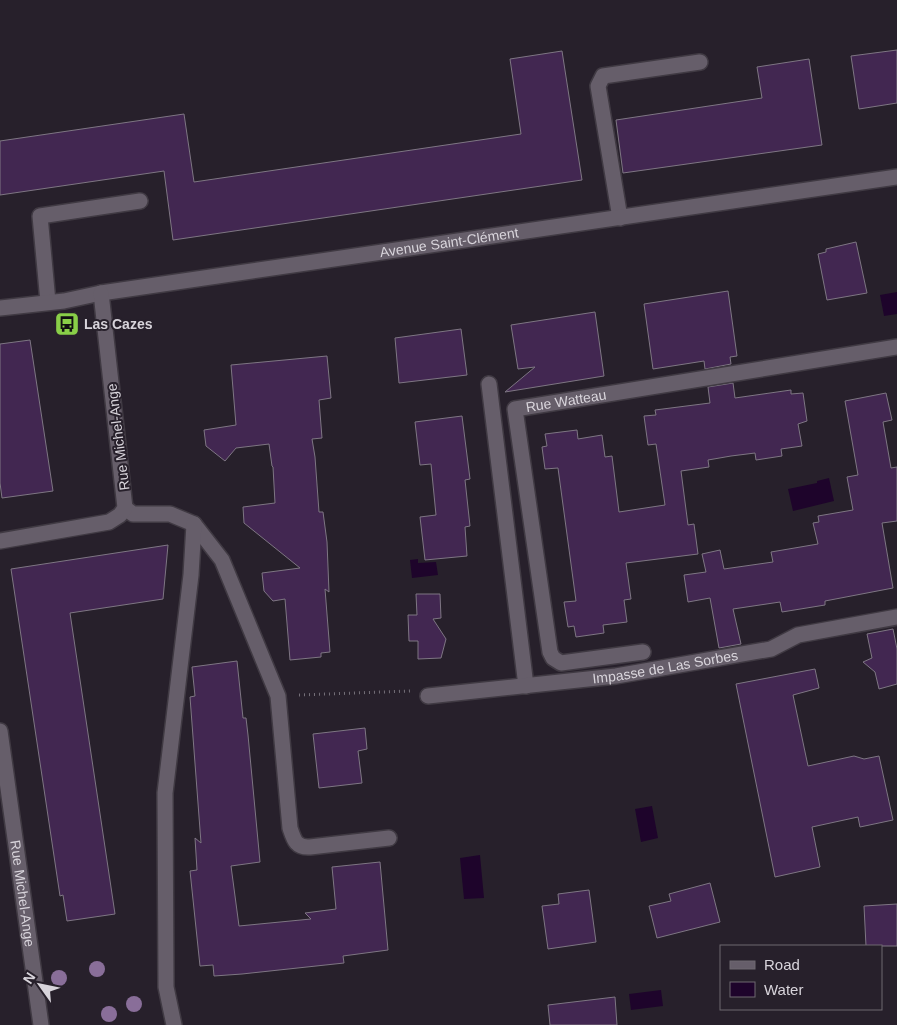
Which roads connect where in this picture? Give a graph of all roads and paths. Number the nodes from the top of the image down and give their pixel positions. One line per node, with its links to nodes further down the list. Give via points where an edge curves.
1 (700, 62): 4 (street, via 603,76 598,86)
2 (897, 177): 4 (street, Avenue Saint-Clément)
3 (140, 201): 6 (street, via 40,216)
4 (620, 218): 5 (street, Avenue Saint-Clément)
5 (101, 293): 6 (street, Avenue Saint-Clément); 10 (street, Rue Michel-Ange)
6 (48, 302): 7 (street, Avenue Saint-Clément)
7 (0, 308)
8 (897, 348): 14 (street, Rue Watteau, via 515,409 550,652 561,662)
9 (489, 384): 15 (street)
10 (125, 508): 11 (street, via 133,514 170,514); 12 (street, Rue Michel-Ange, via 109,522)
11 (194, 524): 16 (street, via 222,560); 22 (street, via 191,576 165,793 166,987)
12 (0, 541)
13 (897, 617): 15 (street, Impasse de Las Sorbes, via 798,636 771,649 616,676)
14 (643, 652)
15 (526, 686): 17 (street, Impasse de Las Sorbes)
16 (278, 696): 17 (path, via 419,690); 20 (street, via 294,842 302,848)
17 (428, 696)
18 (0, 731): 19 (street, Rue Michel-Ange)
19 (2, 758): 21 (street, Rue Michel-Ange)
20 (389, 838)
21 (41, 1025)
22 (174, 1025)

